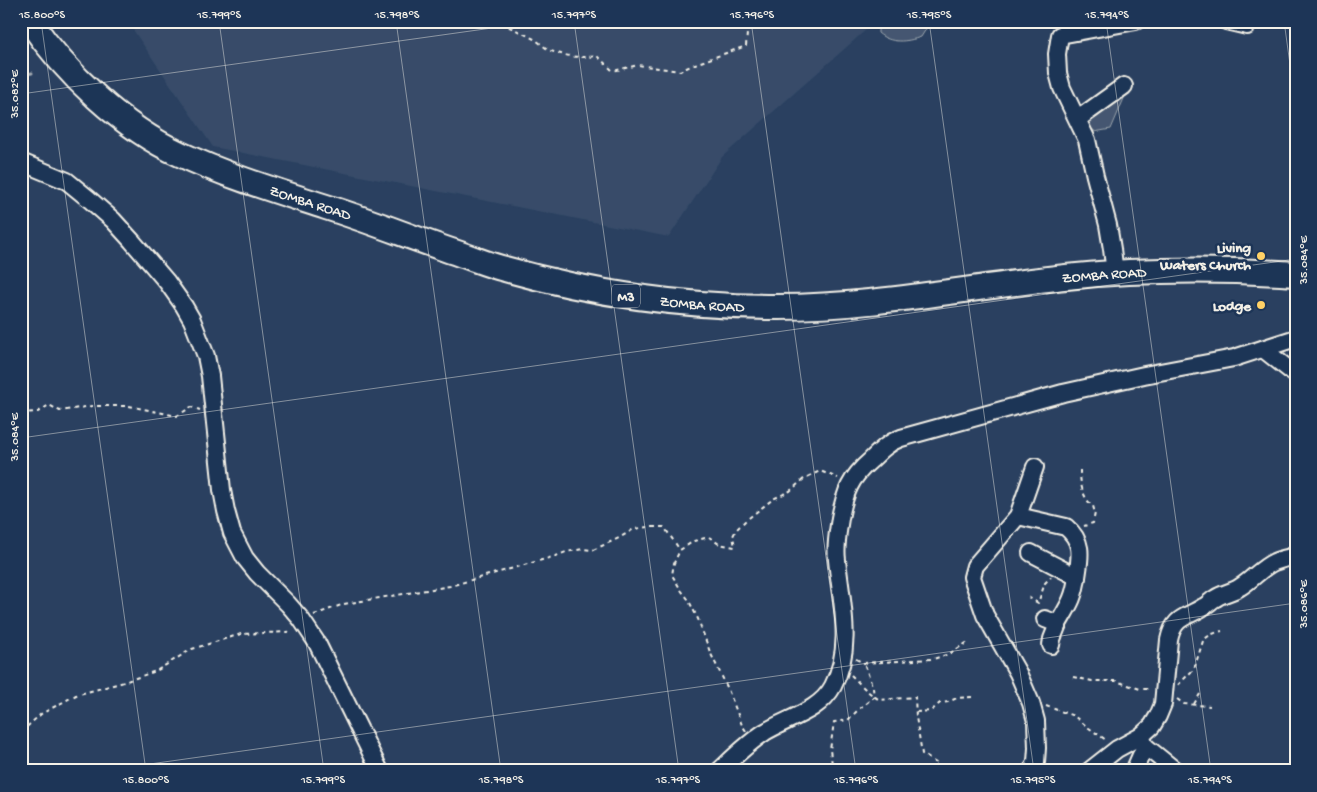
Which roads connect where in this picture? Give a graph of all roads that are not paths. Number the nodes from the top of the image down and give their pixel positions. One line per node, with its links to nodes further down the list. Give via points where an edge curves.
1 (30, 21): 9 (highway, ZOMBA ROAD / M3, via 61,62 112,110 178,154 502,269 586,290 653,300 778,307 868,302)
2 (1136, 21): 5 (street)
3 (1226, 21): 4 (street)
4 (1247, 26)
5 (1057, 28): 7 (street, via 1058,73)
6 (1124, 86): 7 (street)
7 (1078, 119): 9 (street, via 1086,136 1108,225)
8 (21, 162): 21 (street, via 67,180 113,220 184,306 206,356 222,490 232,534 251,566 288,604 317,643)
9 (1115, 273): 10 (highway, ZOMBA ROAD / M3, via 1186,270)
10 (1296, 274)
11 (1296, 338): 12 (street)
12 (1263, 349): 13 (street); 22 (street, via 1222,361 1063,393 901,438 883,449 867,463 845,494 836,544 844,610 844,655 832,688 811,708 753,741)
13 (1296, 375)
14 (1035, 467): 15 (street)
15 (1018, 516): 18 (street, via 1066,528 1076,538 1080,551); 23 (street, via 975,566 972,577 985,615 1018,672 1031,703 1038,748)
16 (1031, 553): 18 (street)
17 (1296, 554): 20 (street, via 1274,562 1240,588 1178,621 1170,633 1167,692)
18 (1077, 577): 19 (street, via 1071,604 1052,621)
19 (1051, 645)
20 (1143, 741): 24 (street, via 1117,749); 25 (street); 26 (street)
21 (380, 771)
22 (719, 771)
23 (1032, 771)
24 (1089, 771)
25 (1134, 771)
26 (1176, 771)

